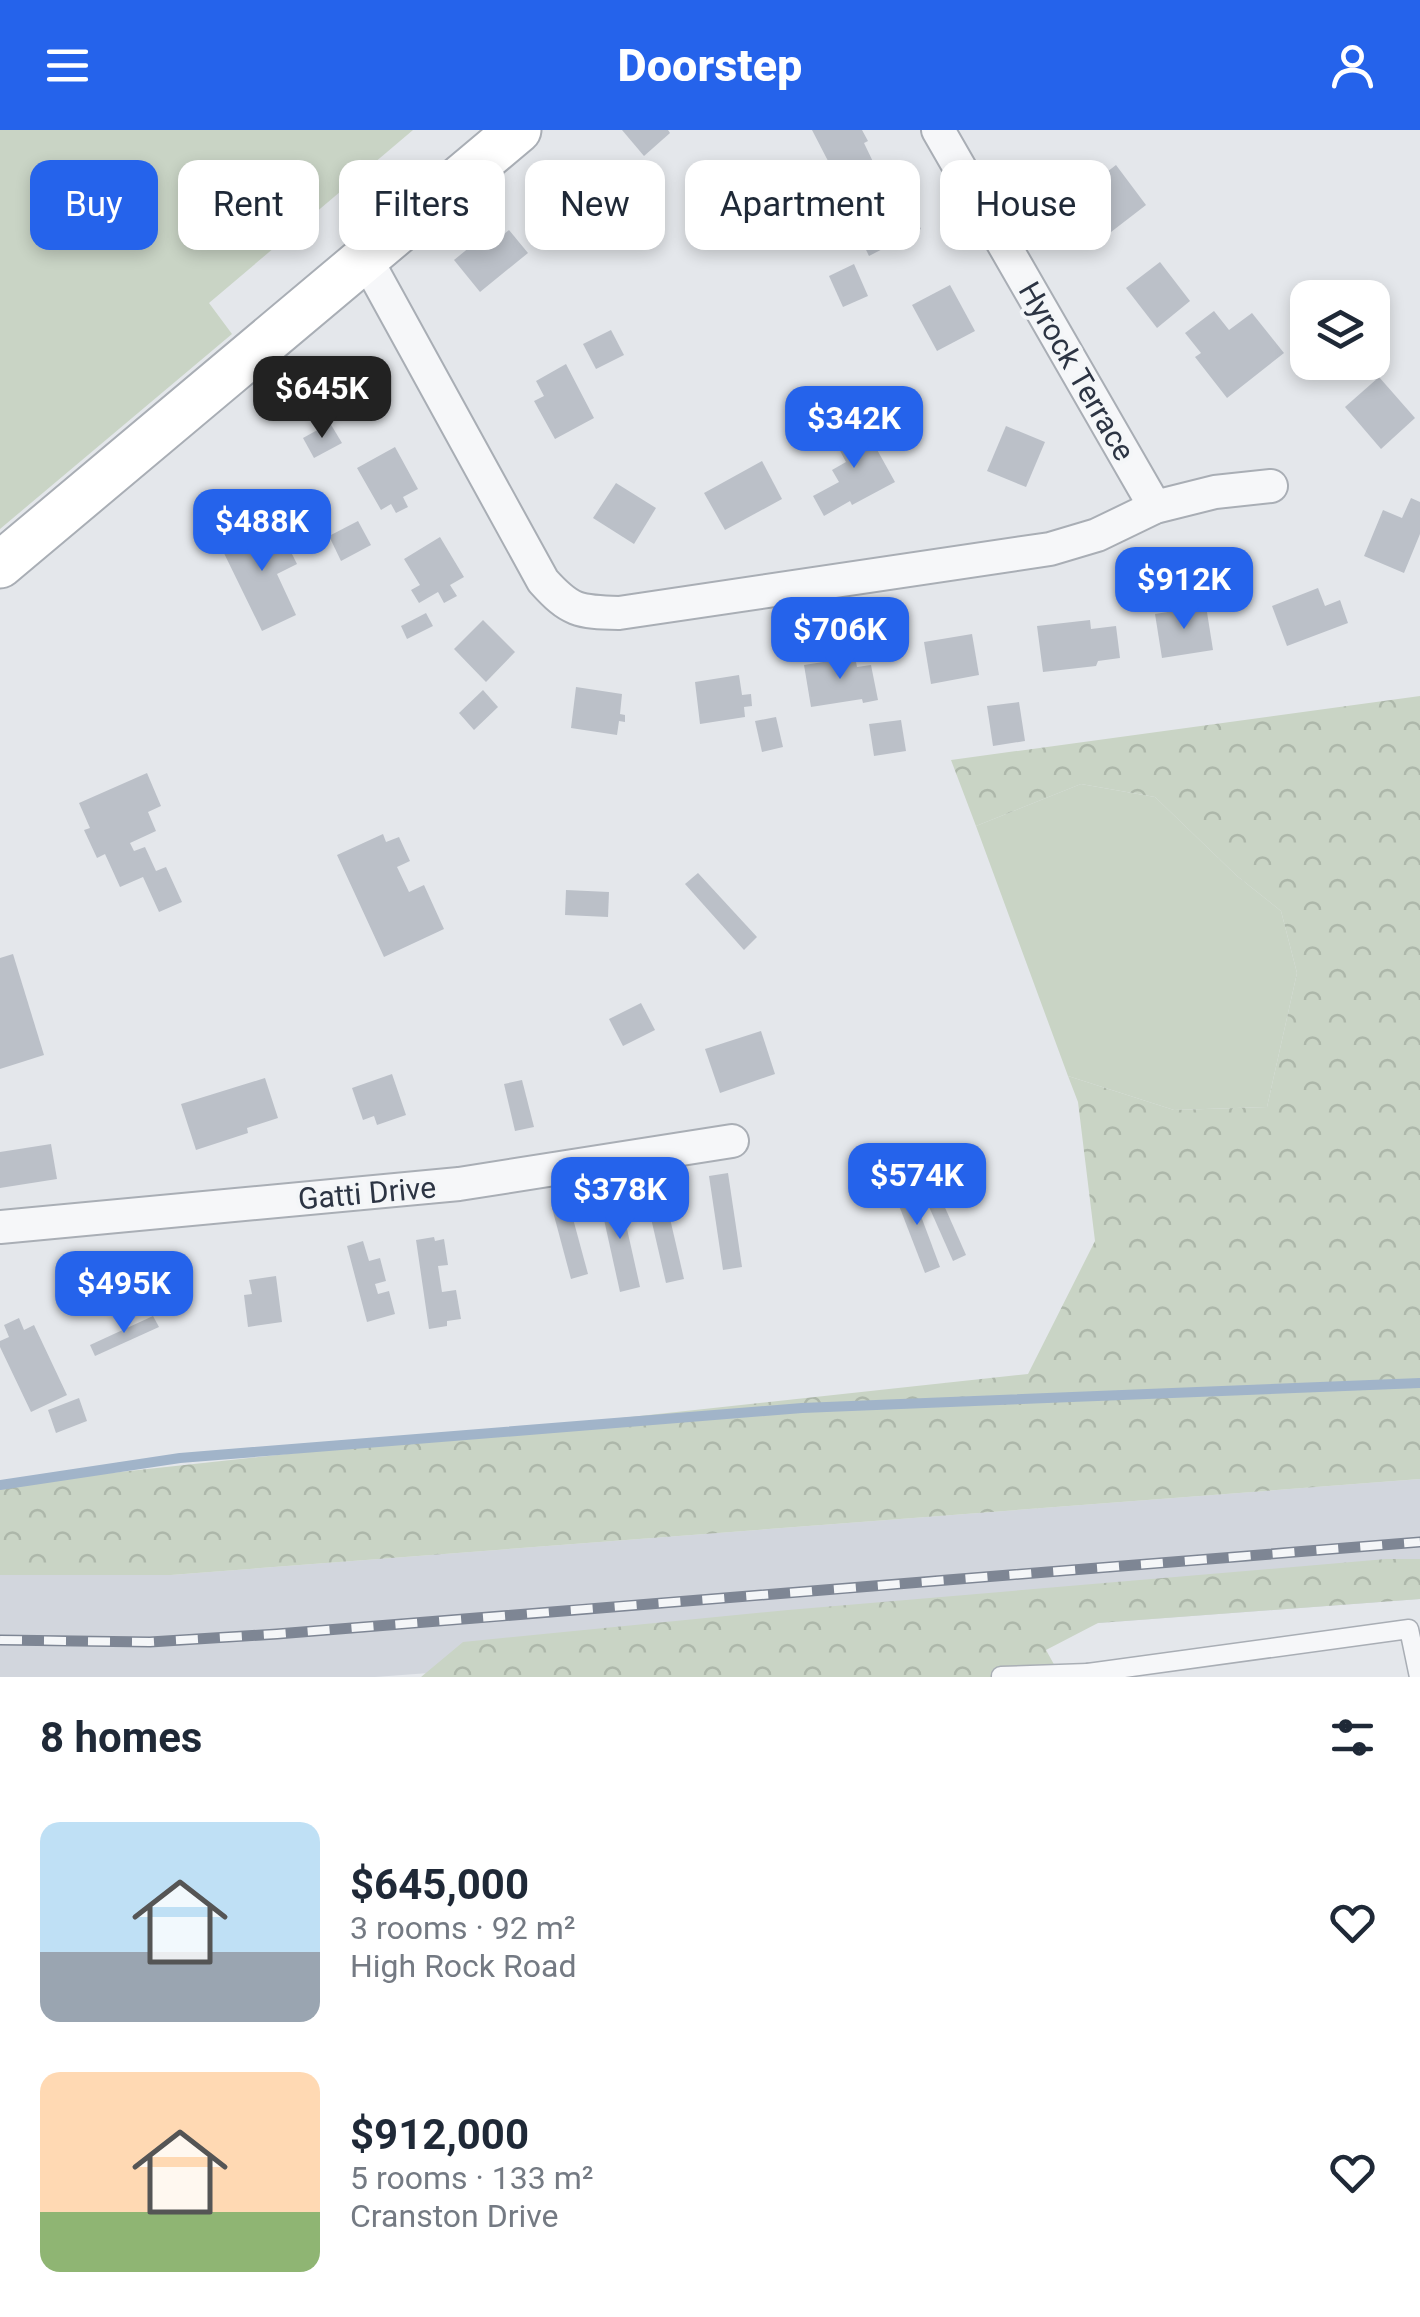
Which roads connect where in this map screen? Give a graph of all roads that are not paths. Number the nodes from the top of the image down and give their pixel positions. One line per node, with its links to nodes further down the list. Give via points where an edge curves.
1 (518, 130): 3 (main road)
2 (938, 130): 5 (street, Hyrock Terrace)
3 (365, 258): 5 (street, via 543,580 564,604 582,612 619,613 1050,550); 6 (main road)
4 (1271, 486): 5 (street)
5 (1156, 507)
6 (0, 566)
7 (732, 1141): 8 (street, Gatti Drive, via 459,1184)
8 (0, 1227)
9 (1418, 1666): 10 (lane, via 1409,1629)
10 (1088, 1675): 11 (lane)
11 (1001, 1676)

